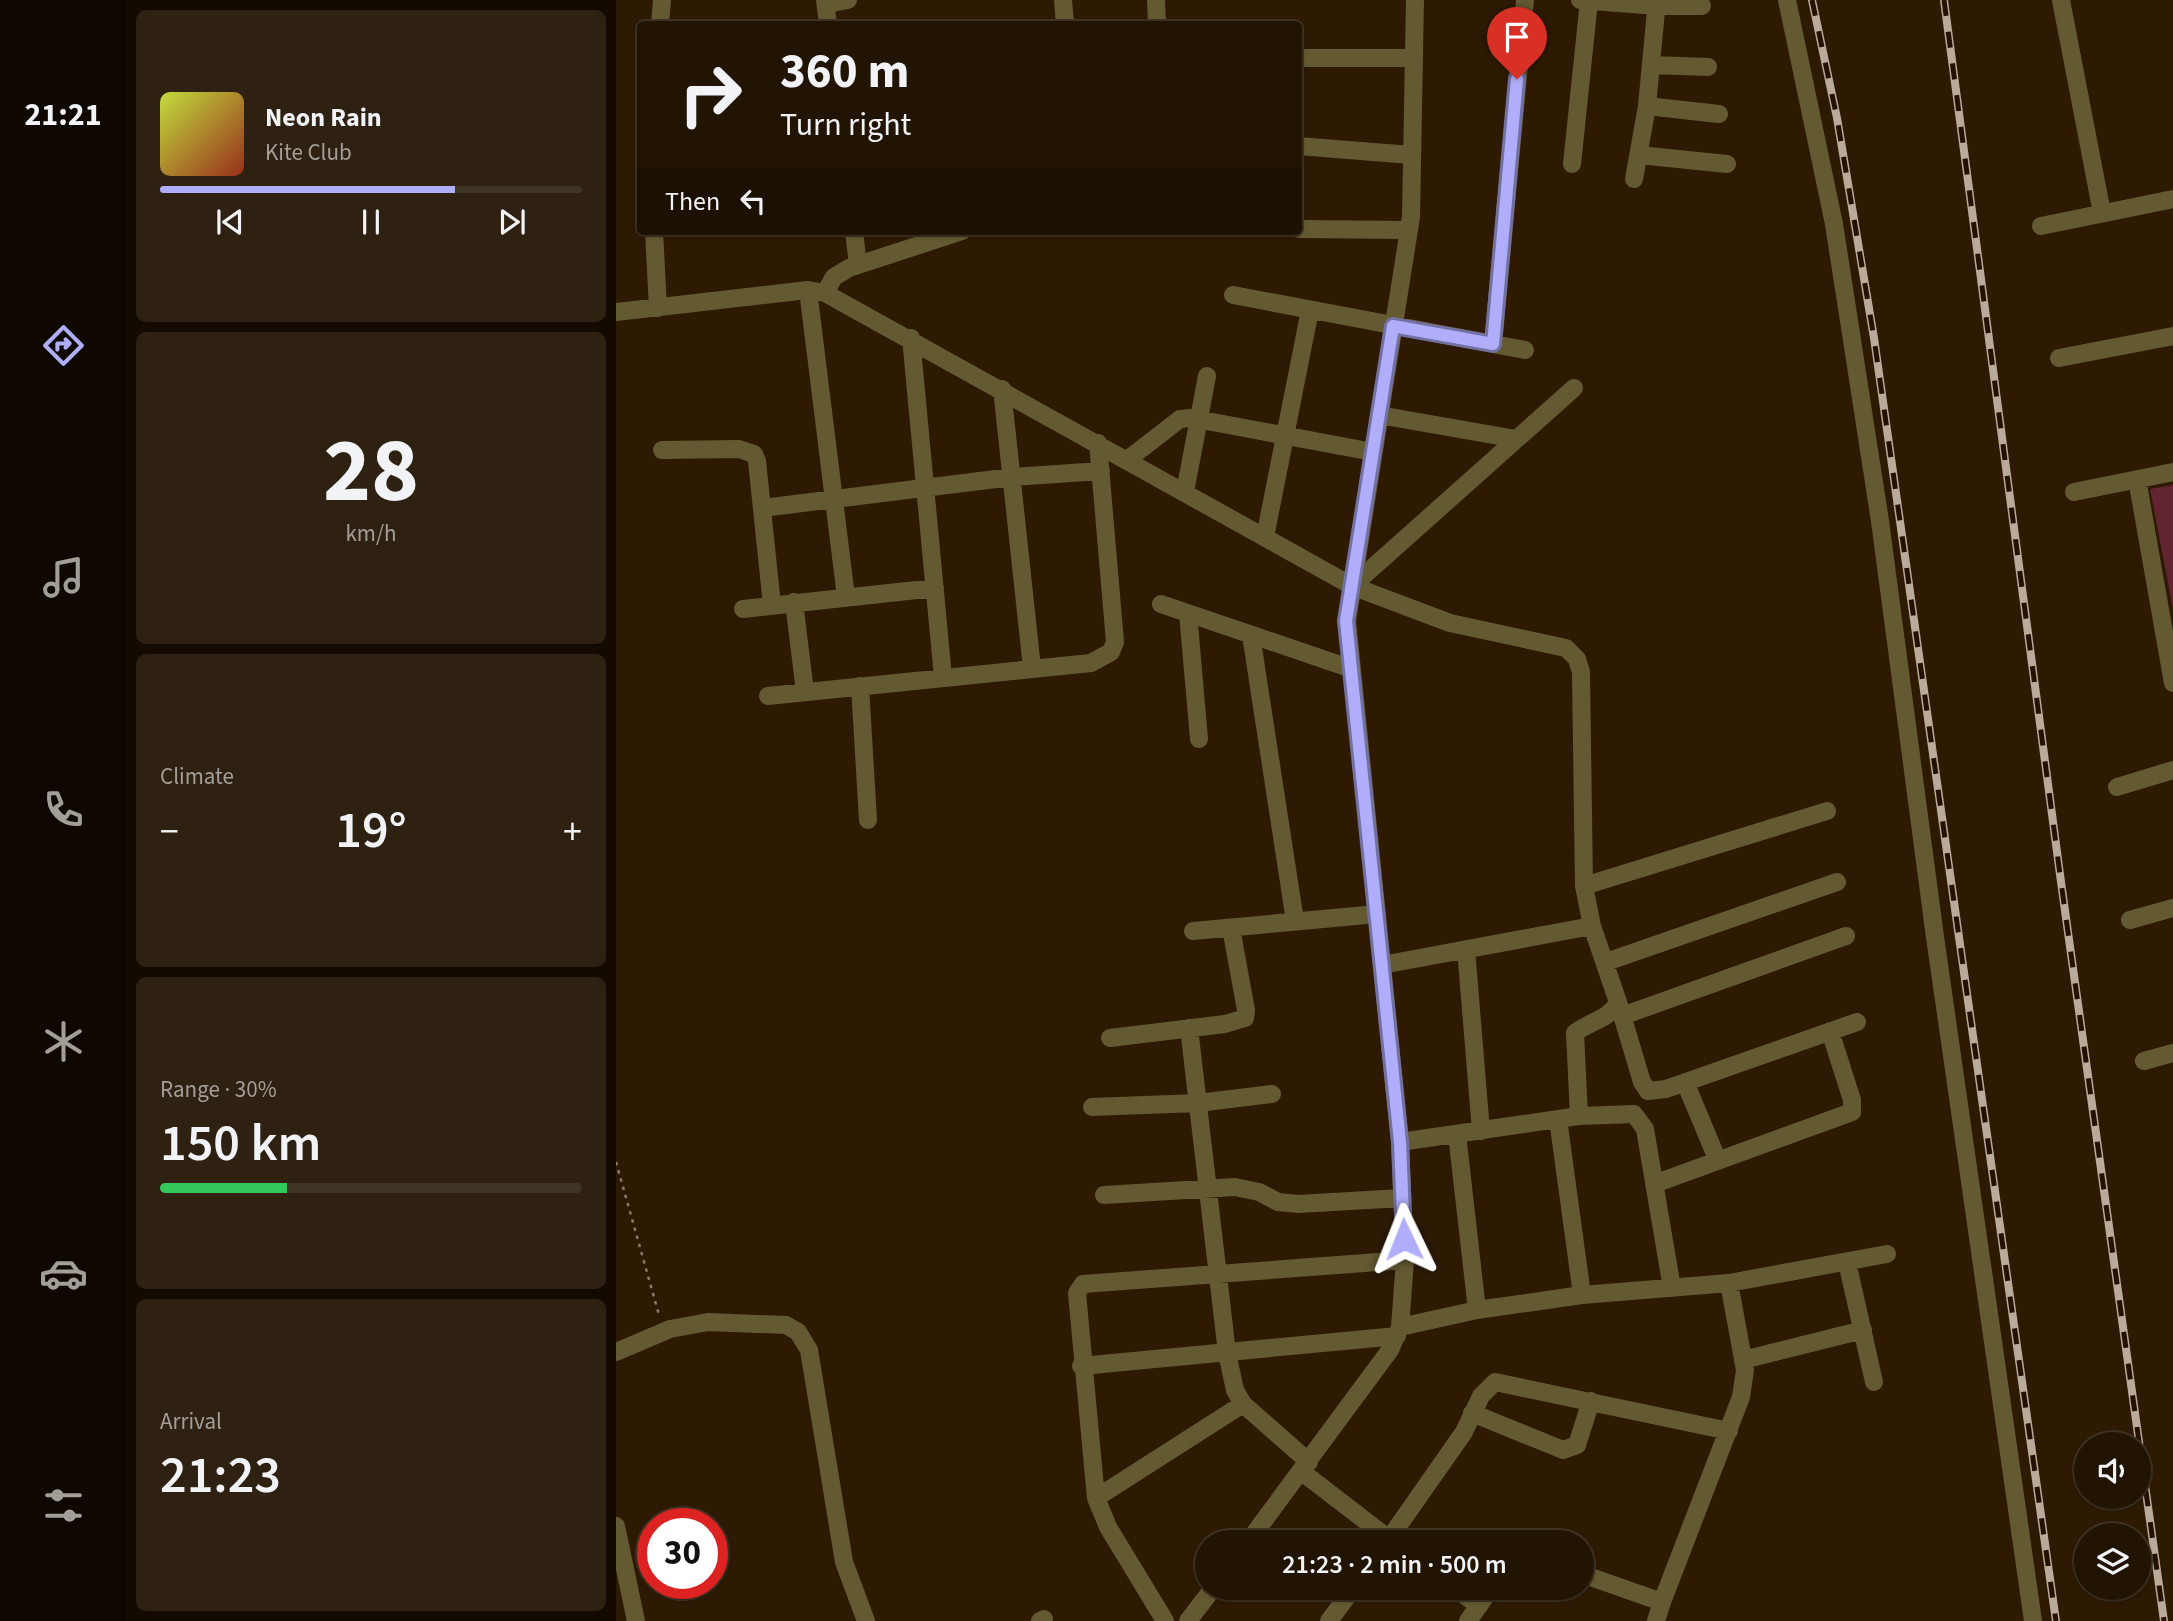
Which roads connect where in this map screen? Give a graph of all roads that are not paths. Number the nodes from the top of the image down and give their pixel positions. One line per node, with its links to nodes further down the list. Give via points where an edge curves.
1 (662, 0): 15 (street)
2 (848, 0): 11 (street)
3 (1063, 0): 17 (street)
4 (1156, 0): 18 (street)
5 (1415, 0): 20 (street)
6 (1525, 0): 48 (street)
7 (1580, 0): 10 (street)
8 (1787, 0): 166 (street, via 1834,223 1880,521)
9 (2061, 0): 32 (street)
10 (1589, 1): 12 (street); 28 (street)
11 (826, 2): 16 (street)
12 (1620, 2): 13 (street)
13 (1657, 3): 14 (street); 21 (street)
14 (1702, 6)
15 (660, 21)
16 (828, 21)
17 (1065, 21)
18 (1157, 21)
19 (1302, 58): 20 (street)
20 (1414, 58): 26 (street)
21 (1651, 65): 22 (street); 23 (street)
22 (1708, 67)
23 (1647, 106): 24 (street); 27 (street)
24 (1718, 114)
25 (1302, 146): 26 (street)
26 (1411, 155): 35 (street)
27 (1639, 155): 29 (street); 30 (street)
28 (1572, 164)
29 (1727, 164)
30 (1634, 178)
31 (2173, 199): 32 (street)
32 (2102, 213): 33 (street)
33 (2041, 226)
34 (1302, 229): 35 (street)
35 (1408, 230): 45 (street)
36 (654, 235): 42 (street)
37 (854, 235): 39 (street)
38 (950, 235): 39 (street)
39 (858, 265): 40 (street)
40 (817, 292): 42 (street); 47 (street); 69 (street)
41 (1233, 295): 43 (street)
42 (658, 307): 44 (street)
43 (1310, 310): 45 (street); 56 (street)
44 (616, 312)
45 (1393, 326): 48 (street); 54 (street)
46 (2173, 336): 50 (street)
47 (911, 338): 53 (street); 66 (street)
48 (1493, 344): 49 (street)
49 (1525, 350)
50 (2059, 358)
51 (1207, 376): 55 (street)
52 (1574, 387): 57 (street)
53 (1002, 389): 58 (street); 64 (street)
54 (1379, 415): 57 (street); 60 (street)
55 (1199, 419): 56 (street); 61 (street, via 1180,419); 67 (street)
56 (1285, 435): 60 (street); 71 (street)
57 (1516, 439): 72 (street)
58 (1098, 443): 61 (street); 62 (street)
59 (662, 450): 70 (street, via 749,450 757,461)
60 (1373, 452): 72 (street)
61 (1127, 460): 67 (street)
62 (1101, 471): 64 (street); 81 (street, via 1115,642 1111,652 1091,663)
63 (2173, 472): 65 (street)
64 (1012, 477): 66 (street); 81 (street)
65 (2137, 479): 68 (street); 84 (street)
66 (925, 488): 69 (street); 73 (street)
67 (1185, 492): 71 (street)
68 (2074, 492)
69 (834, 499): 70 (street); 74 (street)
70 (762, 508): 77 (street)
71 (1265, 537): 72 (street)
72 (1352, 586): 82 (street, via 1346,621); 94 (street, via 1450,623 1566,648 1577,659 1581,672)
73 (935, 587): 74 (street); 83 (street)
74 (846, 597): 75 (street)
75 (794, 602): 77 (street); 86 (street)
76 (1161, 604): 79 (street)
77 (772, 605): 78 (street)
78 (743, 609)
79 (1188, 613): 80 (street); 88 (street)
80 (1251, 635): 82 (street); 98 (street)
81 (1032, 668): 83 (street)
82 (1352, 669): 96 (street)
83 (943, 677): 85 (street)
84 (2173, 683)
85 (860, 686): 86 (street); 92 (street)
86 (805, 692): 87 (street)
87 (768, 696)
88 (1199, 739)
89 (2173, 770): 90 (street)
90 (2117, 787)
91 (1827, 811): 94 (street)
92 (868, 820)
93 (1837, 882): 104 (street)
94 (1584, 886): 99 (street)
95 (2173, 908): 97 (street)
96 (1377, 914): 98 (street); 105 (street)
97 (2130, 920)
98 (1295, 921): 100 (street)
99 (1592, 926): 103 (street); 104 (street)
100 (1231, 928): 101 (street); 108 (street, via 1245,1018)
101 (1193, 931)
102 (1846, 936): 106 (street)
103 (1466, 949): 105 (street); 119 (street)
104 (1606, 962): 106 (street)
105 (1382, 965): 121 (street)
106 (1620, 1009): 113 (street, via 1648,1091); 117 (street, via 1575,1032)
107 (1857, 1021): 109 (street)
108 (1189, 1028): 110 (street); 115 (street)
109 (1830, 1031): 113 (street); 122 (street, via 1852,1112)
110 (1110, 1038)
111 (2173, 1053): 112 (street)
112 (2144, 1061)
113 (1685, 1082): 122 (street)
114 (1272, 1094): 115 (street)
115 (1198, 1103): 116 (street); 124 (street)
116 (1092, 1107)
117 (1579, 1116): 118 (street); 123 (street, via 1634,1114 1645,1129)
118 (1558, 1119): 119 (street); 133 (street)
119 (1481, 1131): 120 (street)
120 (1457, 1134): 121 (street); 134 (street)
121 (1400, 1142): 126 (street)
122 (1718, 1161): 123 (street)
123 (1654, 1184): 132 (street)
124 (1208, 1187): 125 (street); 126 (street, via 1247,1188 1278,1202 1298,1204); 130 (street)
125 (1104, 1195)
126 (1402, 1198): 128 (street)
127 (1887, 1254): 129 (street)
128 (1405, 1260): 130 (street); 136 (street)
129 (1847, 1262): 131 (street); 135 (street)
130 (1219, 1273): 138 (street); 140 (street, via 1083,1284 1075,1300)
131 (1729, 1283): 132 (street); 139 (street)
132 (1672, 1288): 133 (street)
133 (1582, 1295): 134 (street)
134 (1477, 1310): 136 (street)
135 (1863, 1330): 139 (street); 141 (street)
136 (1399, 1332): 138 (street); 146 (street)
137 (616, 1352): 160 (street, via 664,1331 708,1322 773,1322 798,1332 806,1342 844,1562)
138 (1227, 1353): 140 (street); 143 (street)
139 (1743, 1360): 145 (street, via 1741,1397)
140 (1081, 1366): 147 (street)
141 (1874, 1382)
142 (1591, 1401): 144 (street, via 1495,1382); 144 (street, via 1577,1445 1563,1450); 145 (street)
143 (1243, 1404): 146 (street); 147 (street)
144 (1472, 1413): 151 (street)
145 (1729, 1431): 157 (street)
146 (1305, 1467): 149 (street); 150 (street)
147 (1096, 1498): 161 (street, via 1108,1527)
148 (616, 1526): 159 (street)
149 (1257, 1530)
150 (1377, 1530)
151 (1397, 1530)
152 (1594, 1578): 157 (street)
153 (1204, 1600): 162 (street)
154 (1344, 1600): 163 (street)
155 (1471, 1600): 158 (street)
156 (1483, 1600): 158 (street)
157 (1662, 1602): 165 (street)
158 (1479, 1606): 164 (street)
159 (636, 1621)
160 (866, 1621)
161 (1165, 1621)
162 (1188, 1621)
163 (1329, 1621)
164 (1468, 1621)
165 (1656, 1621)
166 (2032, 1621)

